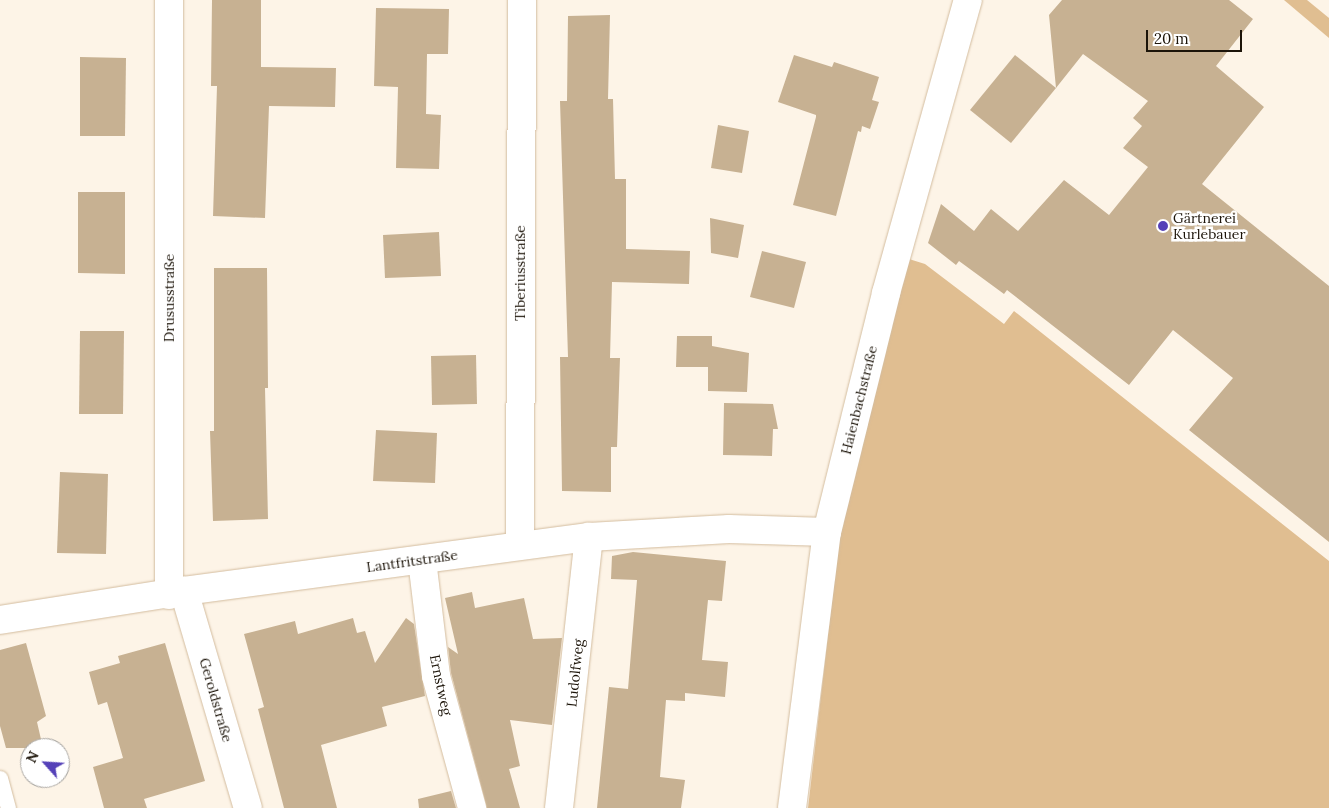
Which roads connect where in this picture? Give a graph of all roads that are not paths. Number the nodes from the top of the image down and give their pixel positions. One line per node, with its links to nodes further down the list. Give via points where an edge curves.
1 (170, 0): 8 (street, Drususstraße)
2 (522, 0): 6 (street, Tiberiusstraße)
3 (968, 0): 4 (street, Haienbachstraße, via 886,293)
4 (826, 532): 5 (street, Lantfritstraße, via 729,529); 15 (street, Haienbachstraße)
5 (589, 537): 6 (street, Lantfritstraße); 14 (street, Ludolfweg)
6 (520, 545): 7 (street, Lantfritstraße)
7 (422, 560): 8 (street, Lantfritstraße); 13 (street, Ernstweg, via 436,676)
8 (176, 594): 9 (street, Lantfritstraße); 12 (street, Geroldstraße)
9 (0, 620)
10 (0, 778): 11 (lane)
11 (8, 808)
12 (248, 808)
13 (472, 808)
14 (559, 808)
15 (792, 808)

